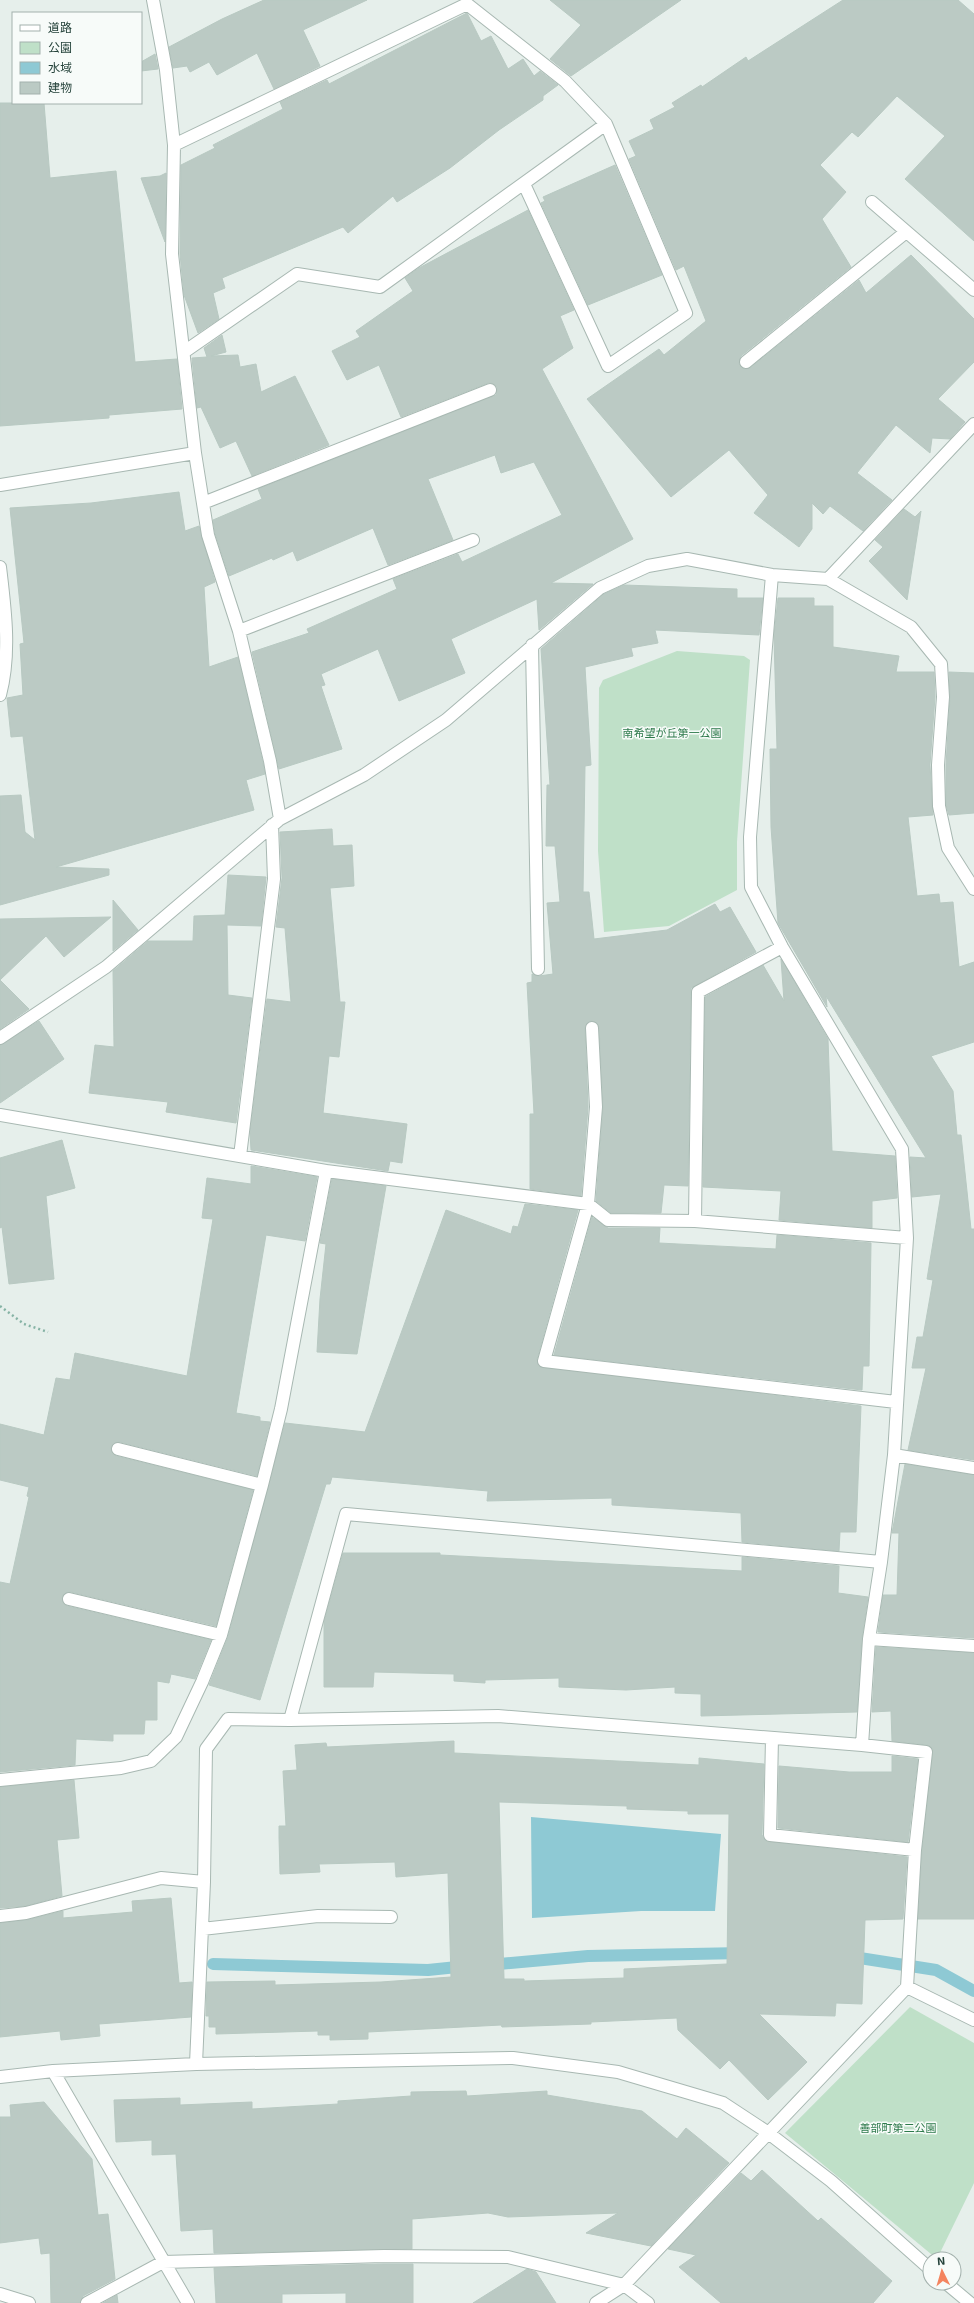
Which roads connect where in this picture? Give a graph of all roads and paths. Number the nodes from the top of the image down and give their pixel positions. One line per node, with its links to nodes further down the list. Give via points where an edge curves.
1 (153, 0): 3 (street, via 166,70)
2 (606, 124): 3 (street, via 565,81 467,4); 4 (street); 4 (street, via 686,313 608,366)
3 (174, 145): 8 (street, via 172,254)
4 (524, 184): 8 (street, via 380,287 297,274)
5 (872, 202): 6 (street)
6 (906, 232): 7 (street); 9 (street)
7 (972, 283)
8 (184, 352): 12 (street)
9 (746, 362)
10 (490, 390): 14 (street)
11 (974, 424): 18 (street)
12 (195, 453): 13 (street); 14 (street)
13 (0, 484)
14 (203, 502): 19 (street, via 208,535)
15 (473, 540): 19 (street)
16 (0, 567): 21 (street, via 6,613 6,673)
17 (772, 575): 18 (street); 20 (street, via 688,559 648,566 600,588); 25 (street, via 750,838 751,887)
18 (828, 579): 23 (street, via 911,627 941,664 943,698 938,765 939,806 948,848)
19 (239, 632): 22 (street, via 270,761)
20 (532, 645): 22 (street, via 446,720 364,775); 26 (street)
21 (0, 695)
22 (276, 822): 28 (street, via 106,967); 30 (street, via 274,879)
23 (971, 875): 24 (street)
24 (974, 889)
25 (782, 948): 33 (street, via 698,992); 34 (street, via 902,1149)
26 (538, 969)
27 (592, 1028): 32 (street, via 596,1107)
28 (0, 1038)
29 (0, 1114): 30 (street)
30 (240, 1156): 31 (street)
31 (326, 1171): 32 (street); 41 (street, via 281,1409)
32 (588, 1204): 33 (street, via 608,1220); 37 (street, via 544,1361)
33 (695, 1221): 34 (street)
34 (907, 1238): 37 (street)
35 (0, 1306): 36 (path, via 24,1324)
36 (48, 1332)
37 (896, 1402): 39 (street)
38 (118, 1449): 41 (street)
39 (894, 1455): 40 (street); 42 (street)
40 (974, 1468)
41 (262, 1485): 44 (street)
42 (881, 1562): 45 (street); 47 (street, via 346,1514)
43 (69, 1598): 44 (street)
44 (221, 1635): 50 (street, via 176,1737 151,1761 121,1768)
45 (869, 1639): 46 (street); 49 (street)
46 (974, 1646)
47 (290, 1720): 48 (street, via 498,1716); 52 (street, via 228,1719 206,1749)
48 (772, 1738): 49 (street); 51 (street, via 770,1835)
49 (862, 1745): 51 (street, via 926,1752)
50 (0, 1780)
51 (915, 1850): 56 (street)
52 (204, 1882): 53 (street, via 161,1878 26,1913); 55 (street)
53 (0, 1916)
54 (391, 1917): 55 (street, via 318,1916)
55 (202, 1929): 58 (street)
56 (907, 1987): 57 (street); 61 (street)
57 (974, 2020)
58 (196, 2064): 59 (street); 61 (street, via 513,2058 618,2072 723,2103)
59 (53, 2071): 60 (street); 62 (street)
60 (0, 2077)
61 (767, 2132): 63 (street, via 831,2181); 64 (street)
62 (163, 2262): 64 (street, via 384,2256 508,2257); 68 (street); 69 (street)
63 (922, 2262)
64 (624, 2285): 70 (street); 71 (street)
65 (956, 2291): 72 (street)
66 (0, 2294): 67 (street)
67 (30, 2303)
68 (87, 2303)
69 (188, 2303)
70 (596, 2303)
71 (648, 2303)
72 (970, 2303)

